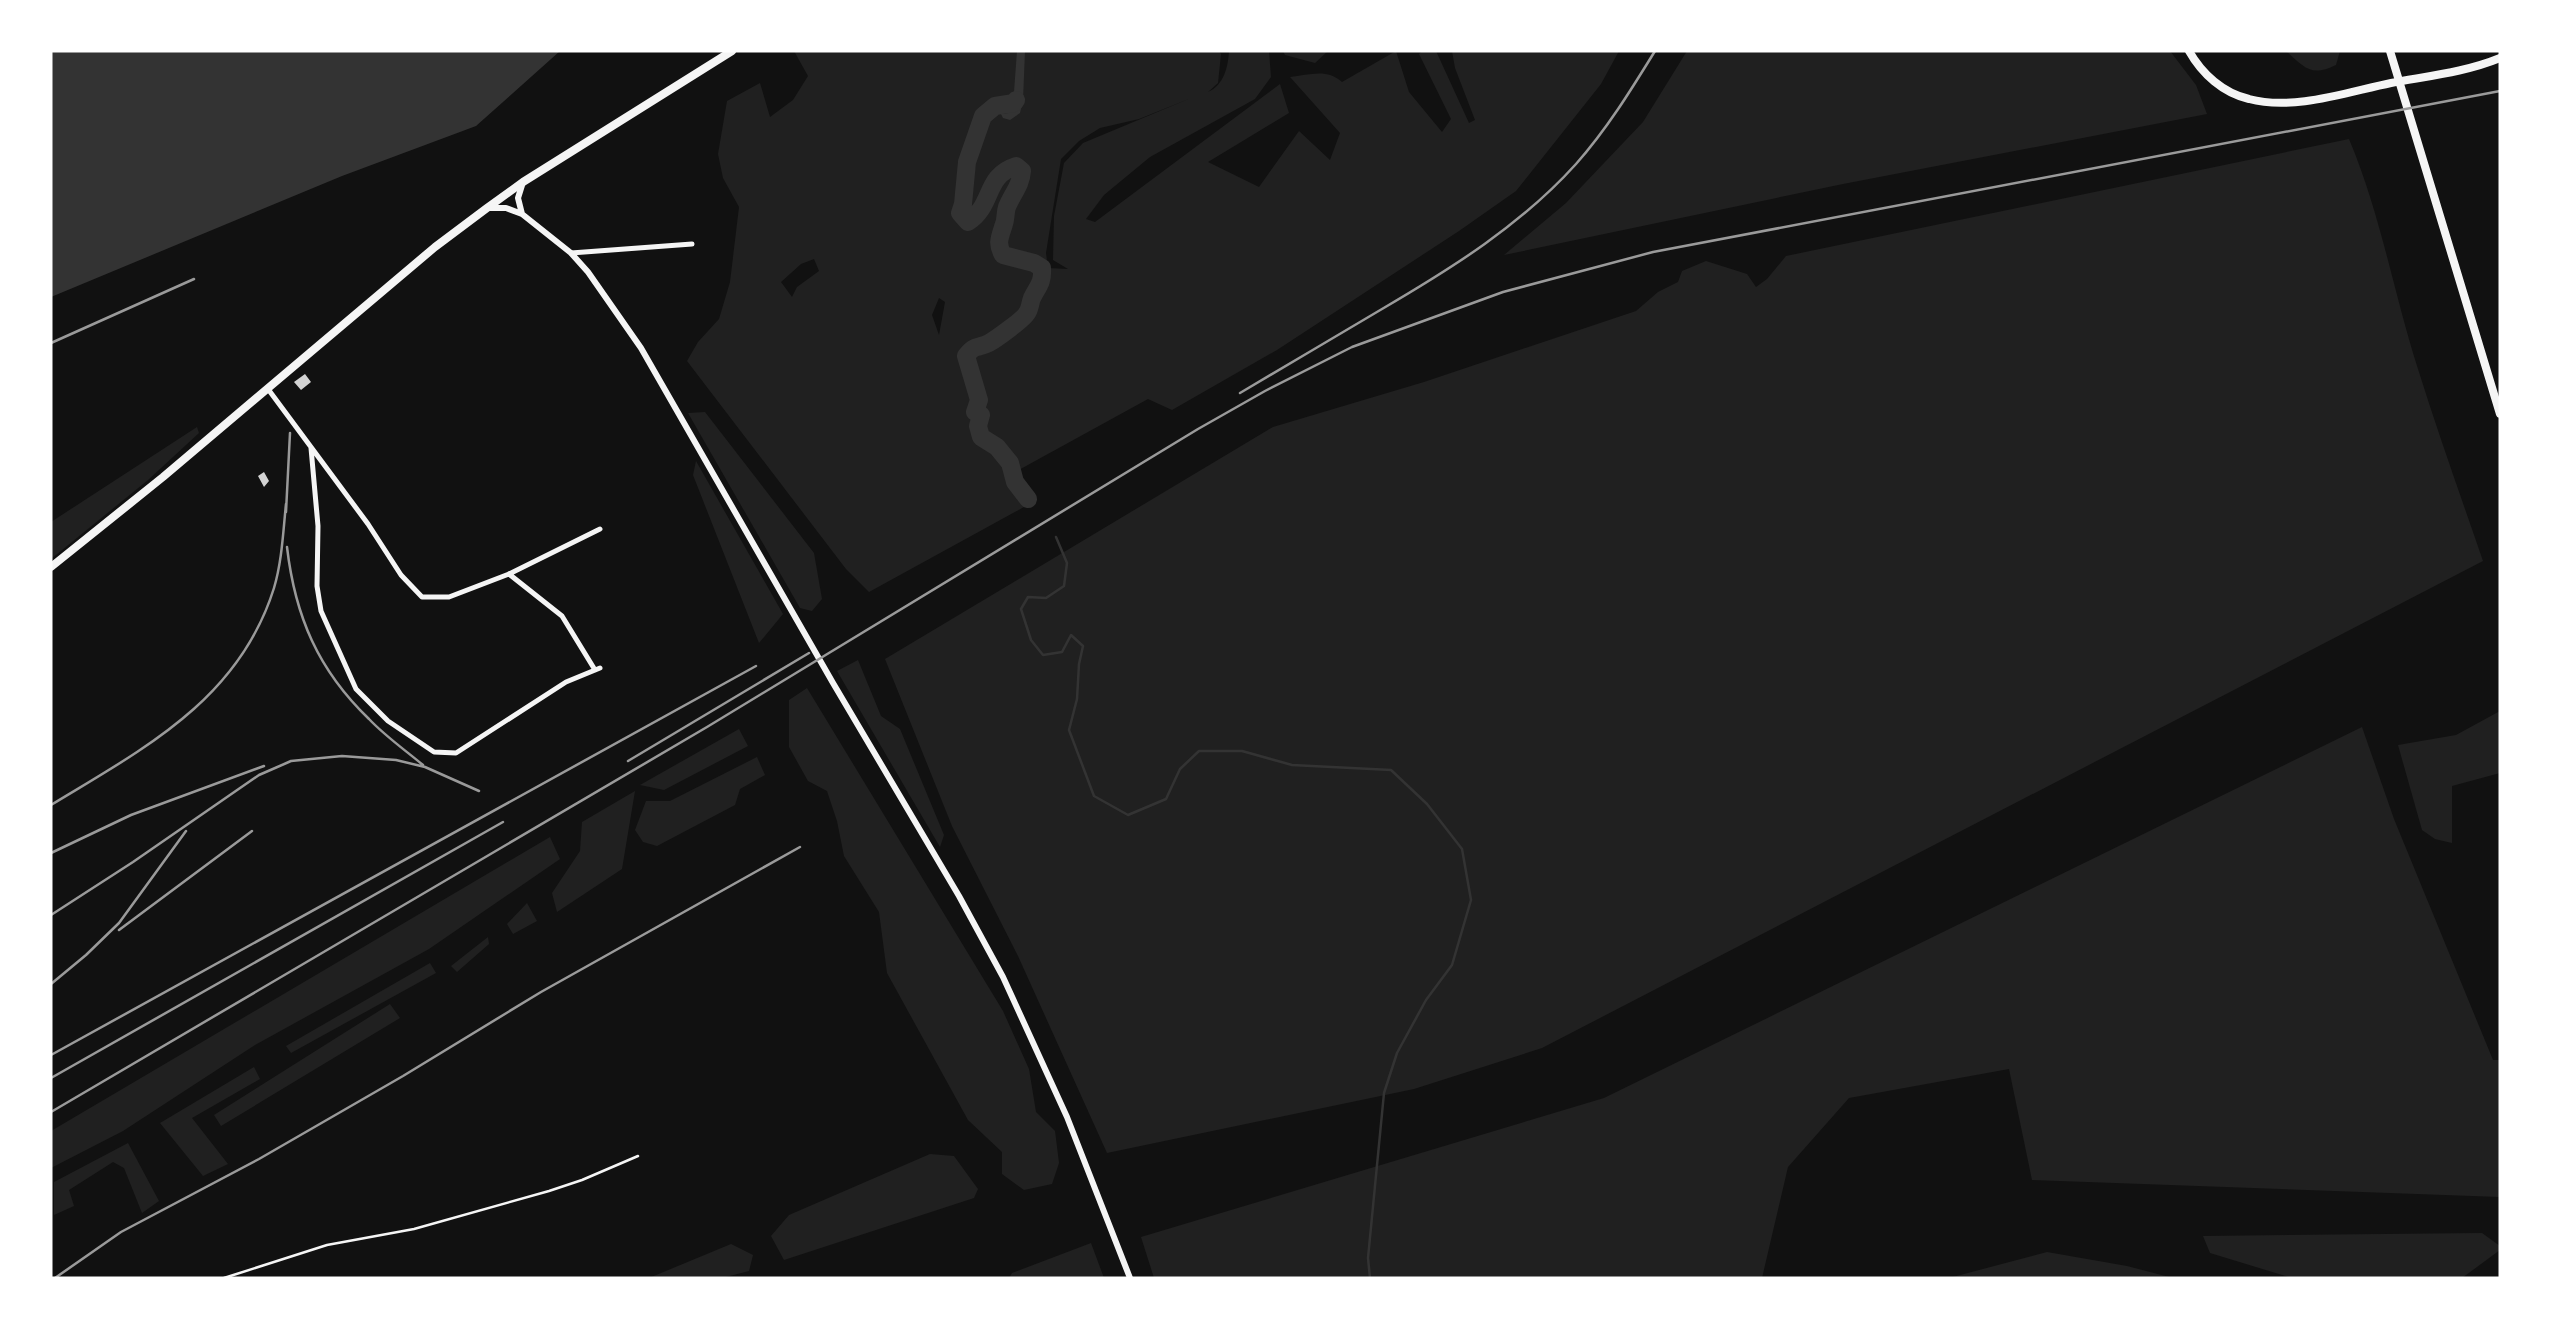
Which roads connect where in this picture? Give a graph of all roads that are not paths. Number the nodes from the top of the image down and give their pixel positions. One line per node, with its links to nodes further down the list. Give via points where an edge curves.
1 (732, 51): 5 (main road)
2 (2189, 51): 4 (main road, via 2222,88 2268,102 2307,100)
3 (2390, 51): 11 (main road)
4 (2500, 58)
5 (523, 182): 6 (main road); 7 (street, via 518,198)
6 (487, 208): 7 (street); 10 (main road)
7 (522, 214): 9 (street)
8 (692, 244): 9 (street)
9 (571, 254): 18 (street, via 641,348 960,896 1068,1117)
10 (268, 389): 12 (street); 14 (main road)
11 (2500, 414)
12 (311, 448): 15 (street, via 401,575 422,597 449,597); 15 (street, via 321,611 355,690 434,752 456,753 566,682 598,669 562,615)
13 (600, 529): 15 (street)
14 (51, 567)
15 (509, 574)
16 (638, 1156): 17 (lane, via 549,1191 414,1229 327,1245)
17 (224, 1278)
18 (1129, 1278)

